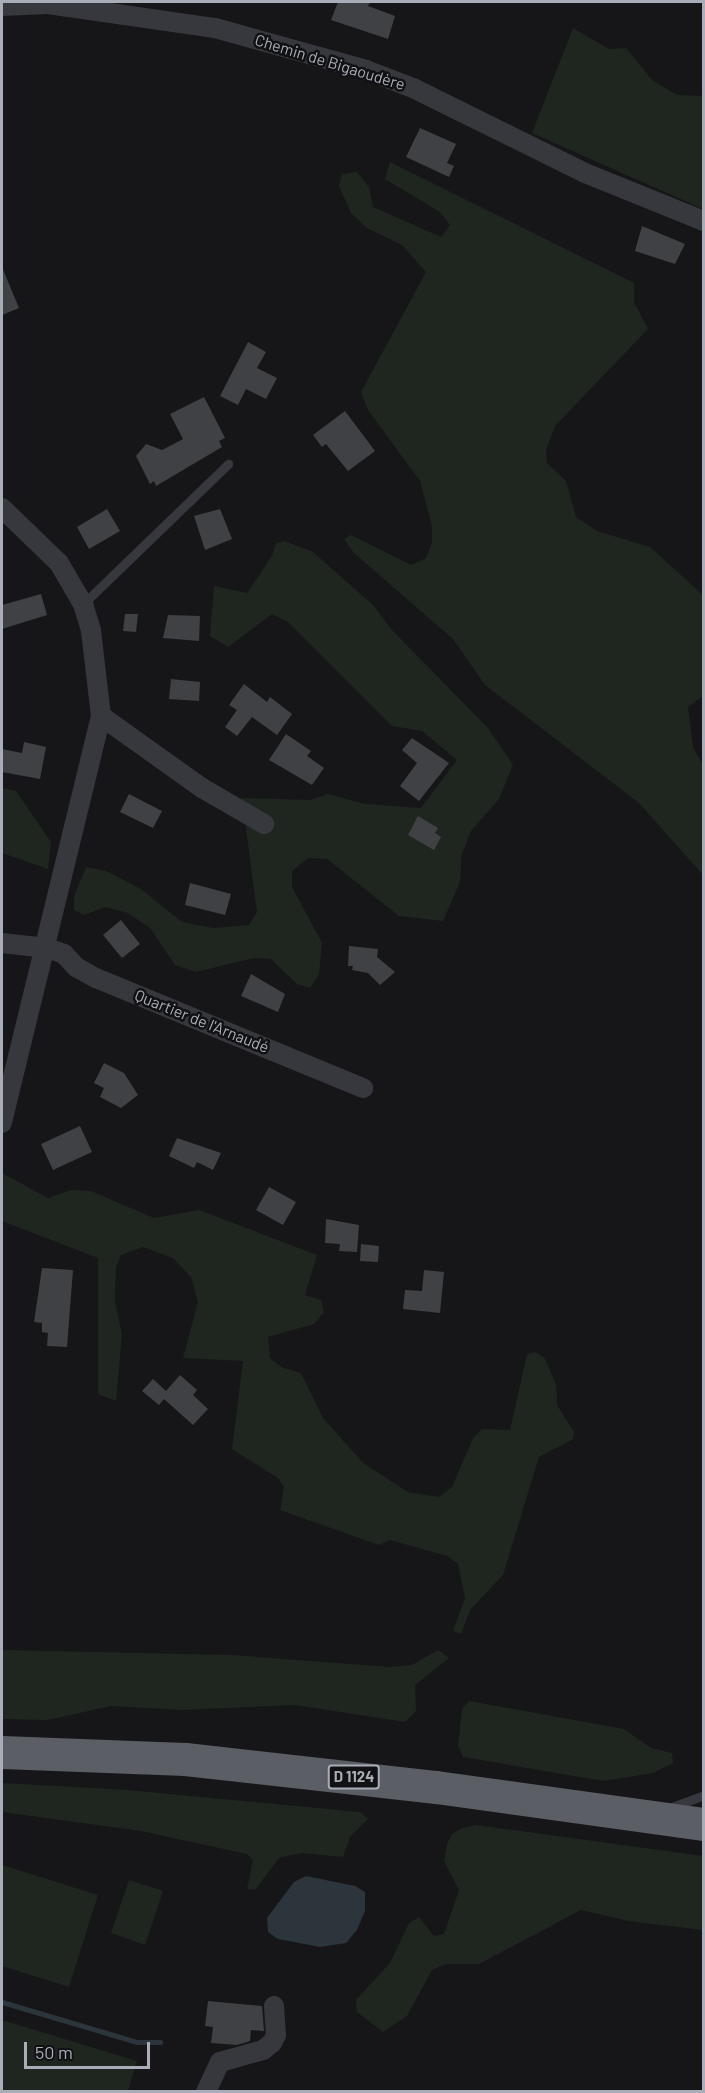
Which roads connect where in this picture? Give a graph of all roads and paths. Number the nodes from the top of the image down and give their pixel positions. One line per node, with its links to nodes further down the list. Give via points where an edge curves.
1 (2, 6): 2 (street, Chemin de Bigaoudère, via 48,4 215,28 366,70 413,88 585,173)
2 (704, 221)
3 (228, 464): 5 (lane)
4 (2, 508): 5 (street, via 59,563)
5 (83, 604): 6 (street)
6 (101, 716): 7 (street, via 202,788); 9 (street)
7 (264, 824)
8 (2, 943): 9 (street, Quartier de l'Arnaudé)
9 (47, 948): 10 (street, Quartier de l'Arnaudé, via 64,954 76,967 96,978); 11 (street)
10 (363, 1088)
11 (2, 1123)
12 (2, 1752): 14 (highway, D 1124, via 184,1759 436,1786)
13 (704, 1795): 14 (lane)
14 (646, 1817): 15 (highway, D 1124)
15 (704, 1824)
16 (274, 2006): 17 (street, via 276,2035 272,2043 263,2050 220,2062)
17 (206, 2091)

